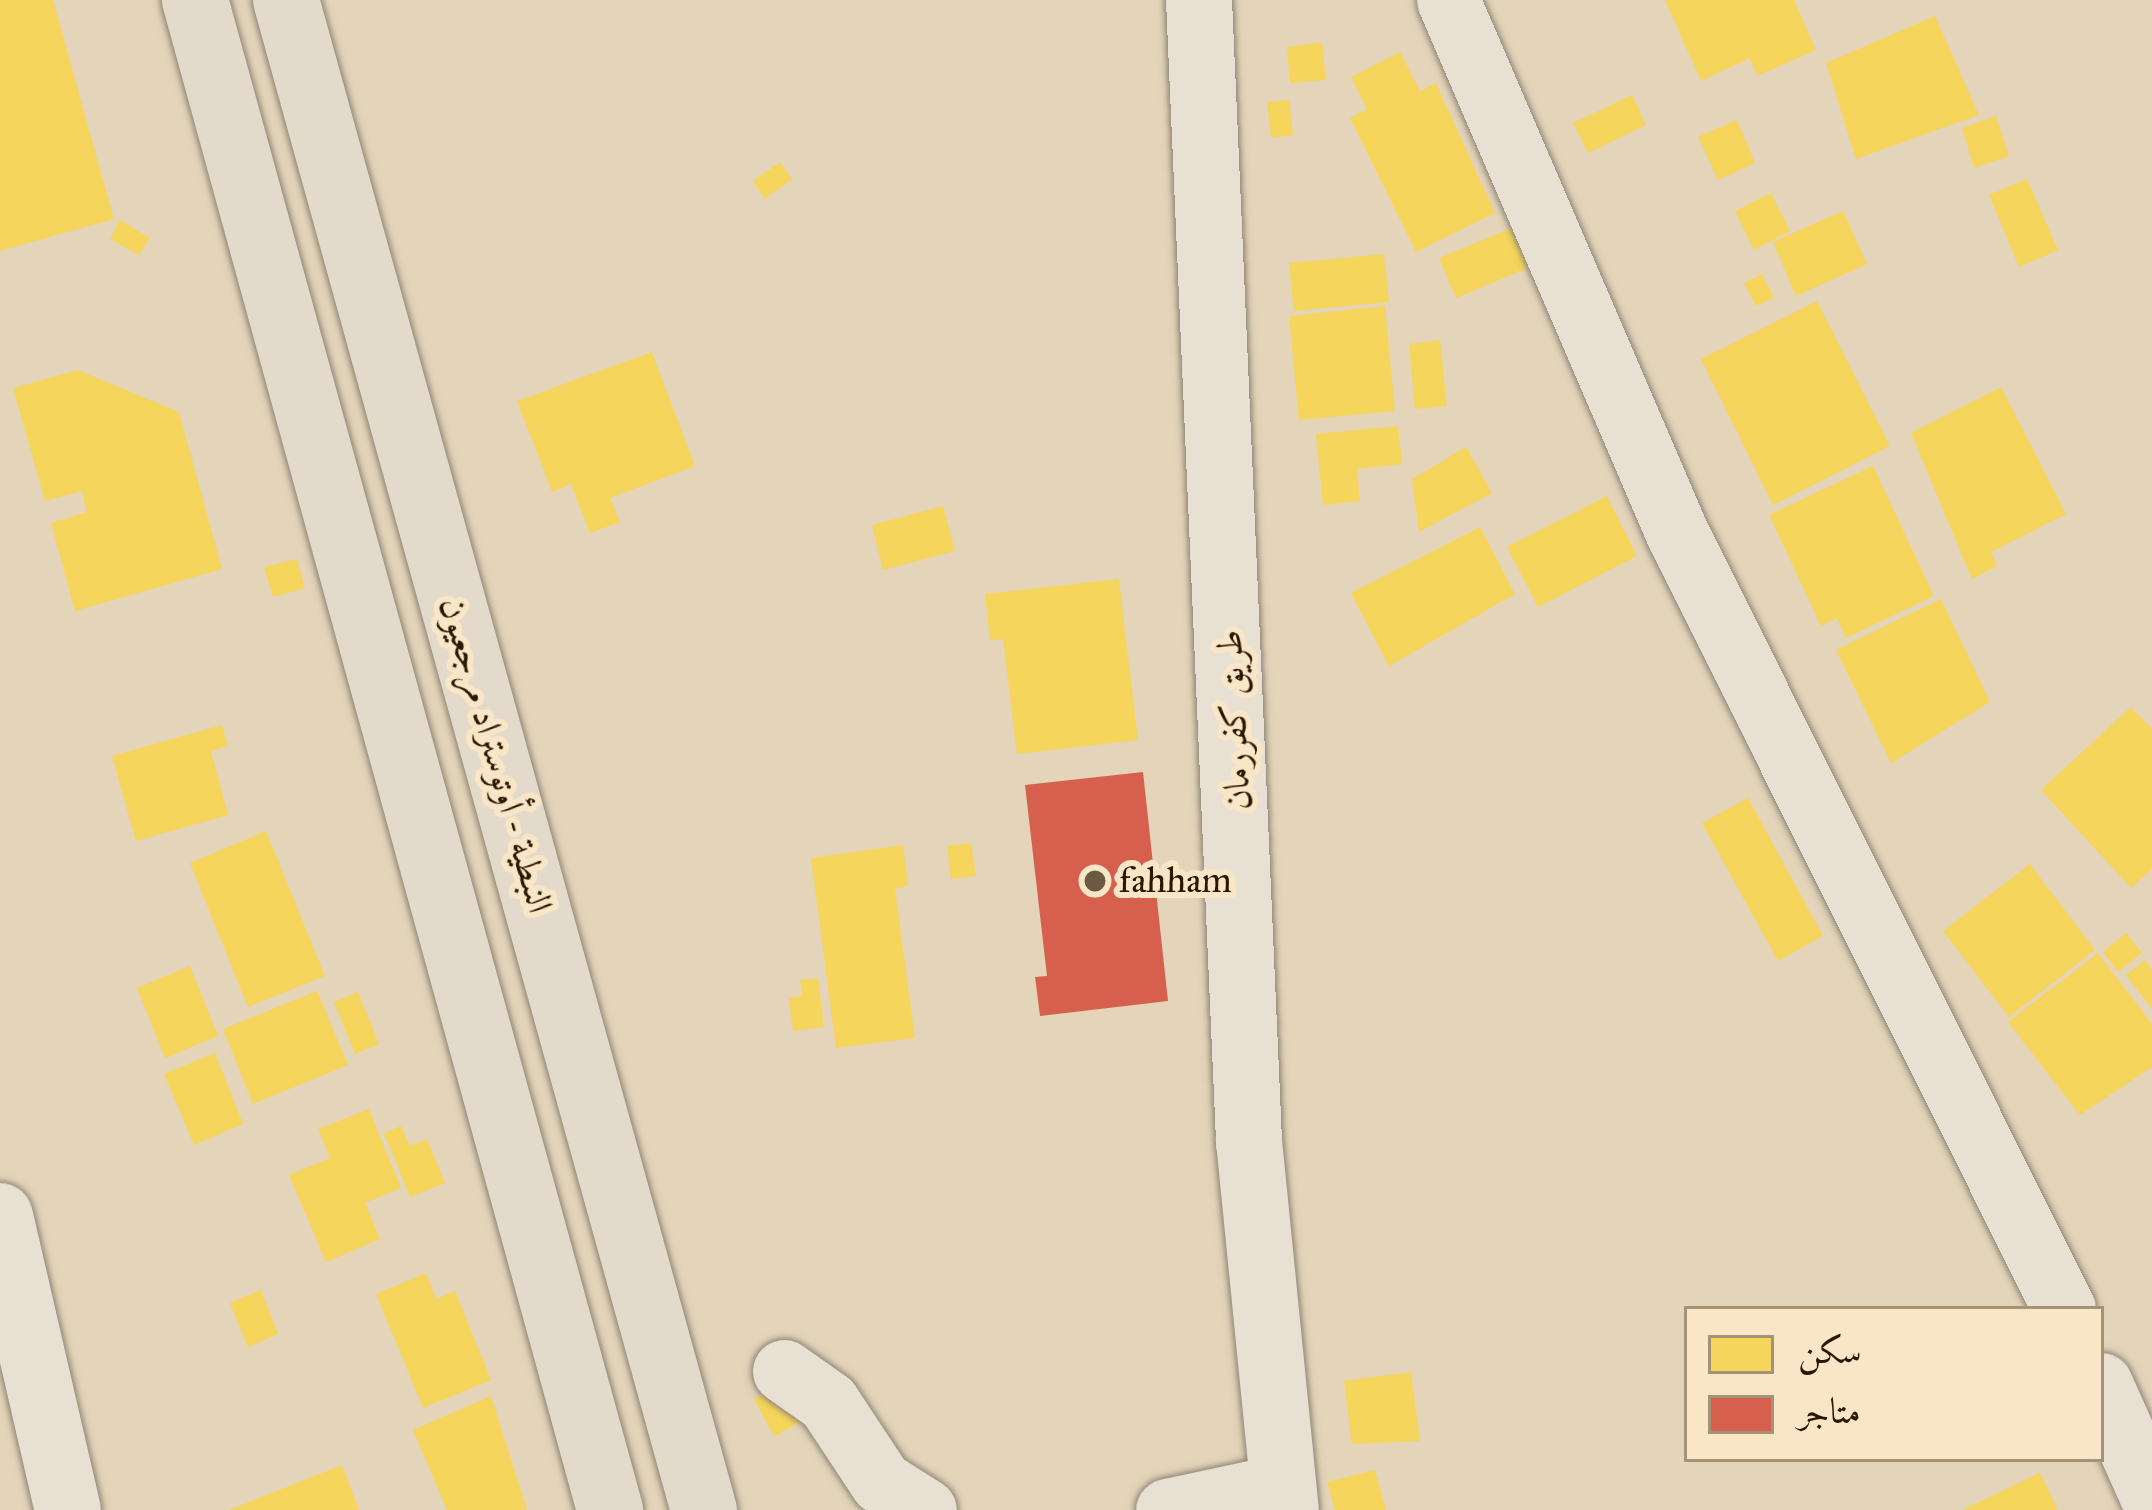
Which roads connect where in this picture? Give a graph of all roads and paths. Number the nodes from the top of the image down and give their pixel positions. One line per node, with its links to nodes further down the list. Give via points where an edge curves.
1 (195, 0): 12 (highway)
2 (286, 0): 13 (highway, النبطية - أوتوستراد مرجعيون)
3 (1199, 0): 10 (main road, طريق كفررمان, via 1250,1141)
4 (1448, 0): 6 (street, via 1677,533)
5 (0, 1216): 11 (main road)
6 (2063, 1306)
7 (784, 1371): 14 (street, via 828,1402 881,1482)
8 (2104, 1389): 9 (street)
9 (2146, 1466)
10 (1283, 1498): 15 (street)
11 (68, 1510)
12 (610, 1510)
13 (704, 1510)
14 (925, 1510)
15 (1167, 1510)

